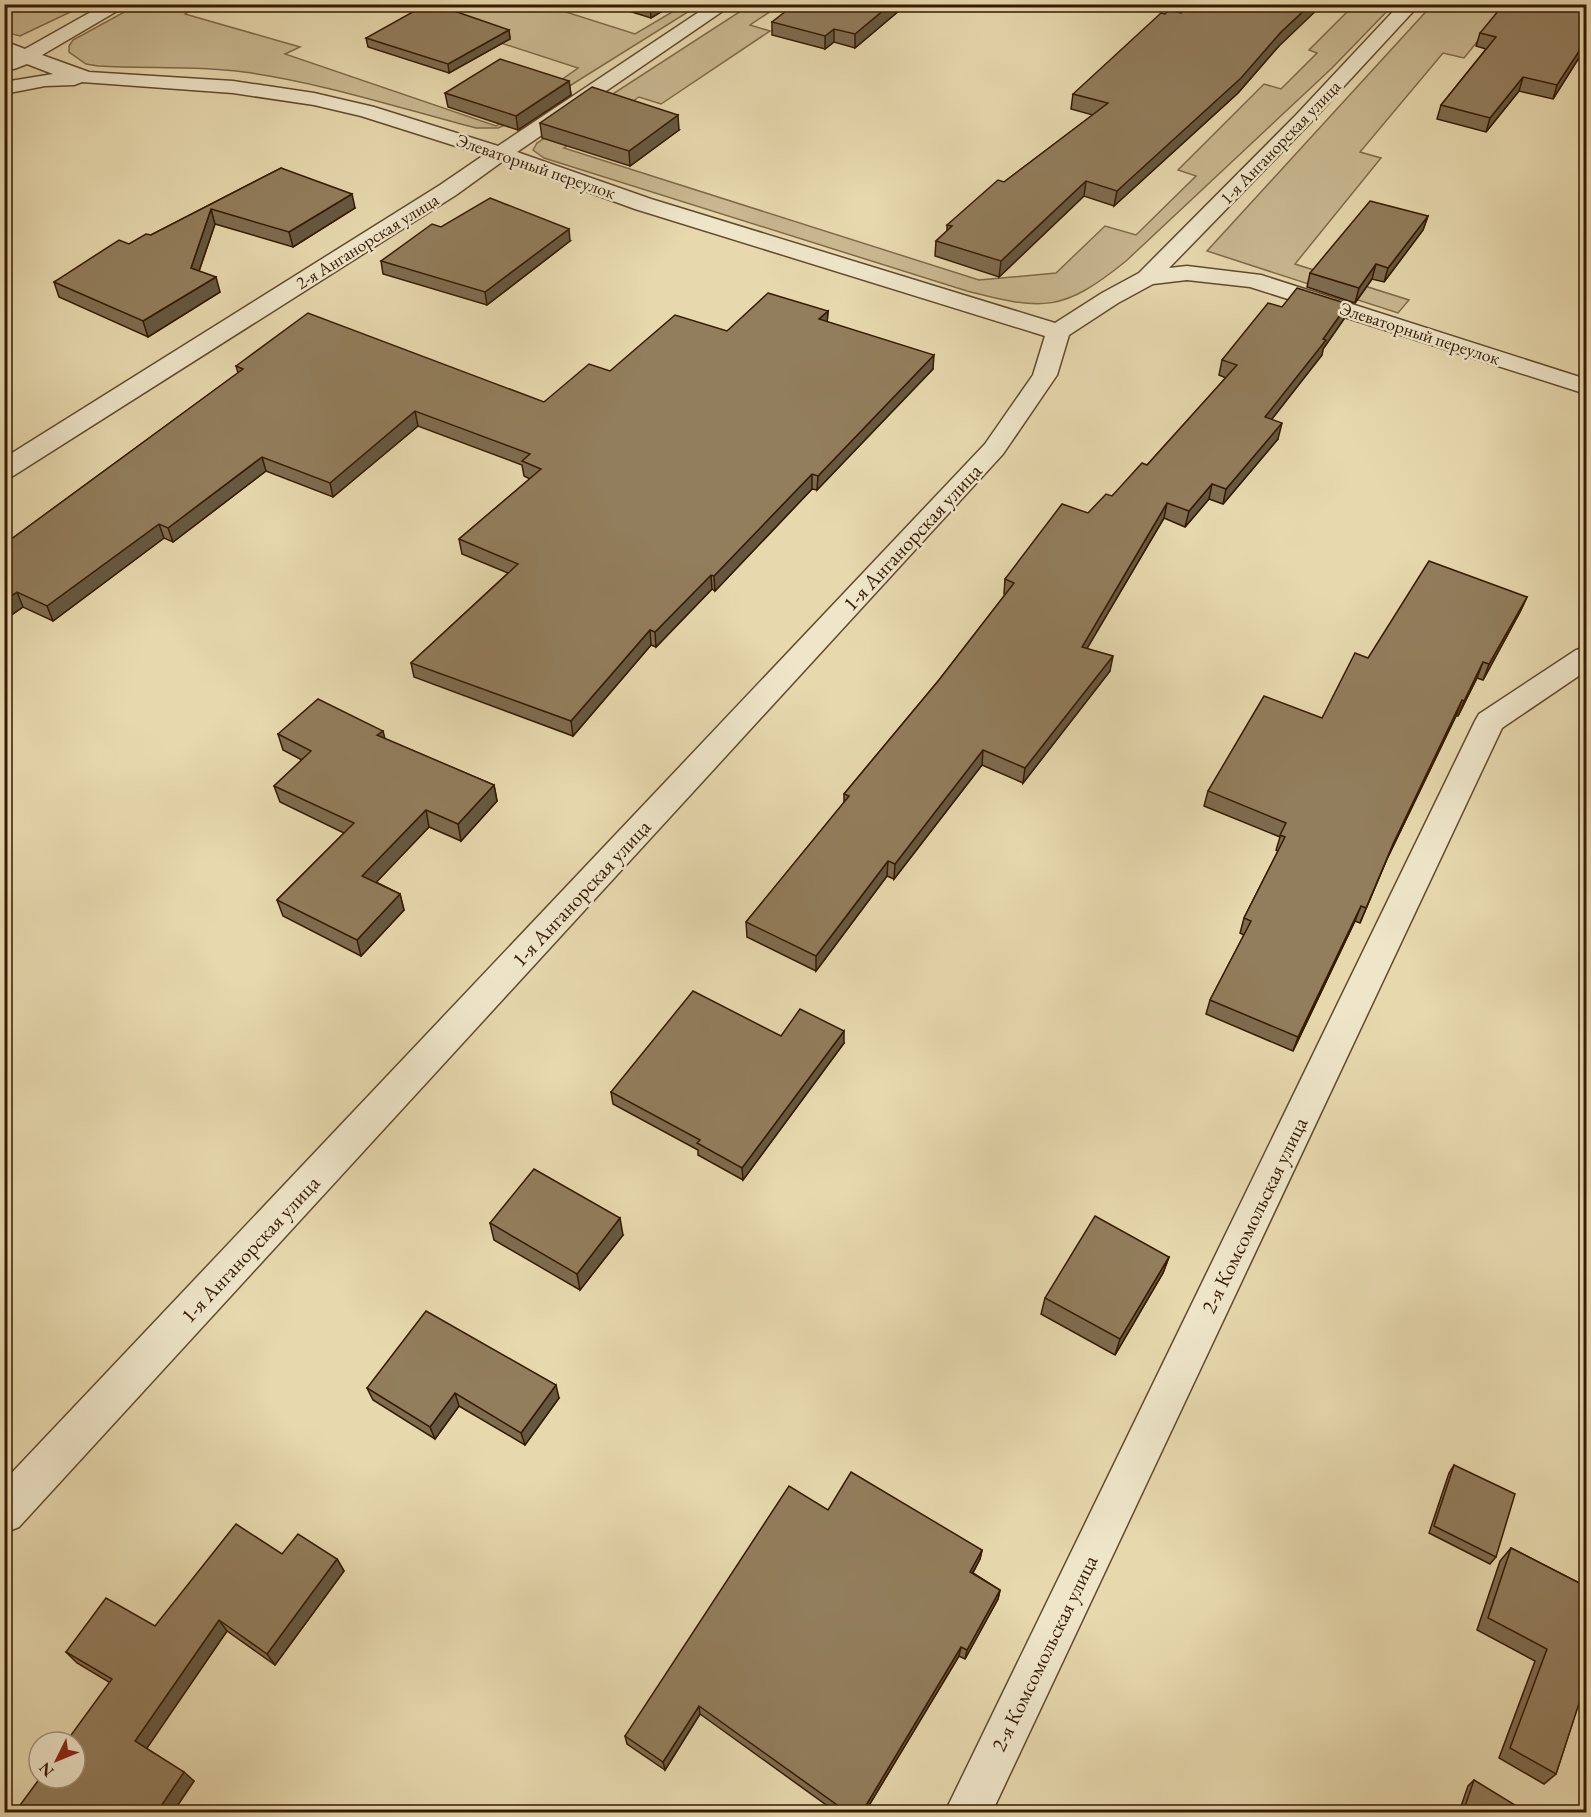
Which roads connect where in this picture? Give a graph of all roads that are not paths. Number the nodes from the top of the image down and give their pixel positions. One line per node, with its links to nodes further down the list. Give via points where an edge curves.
1 (120, 4): 5 (street)
2 (724, 4): 9 (street, 2-я Анганорская улица)
3 (1411, 4): 10 (street, 1-я Анганорская улица)
4 (4, 47): 5 (street, Элеваторный переулок)
5 (27, 56): 6 (street); 7 (street, Элеваторный переулок)
6 (4, 69)
7 (88, 78): 8 (street, via 45,80); 9 (street, Элеваторный переулок, via 271,92 367,111)
8 (4, 88)
9 (500, 153): 12 (street, Элеваторный переулок, via 643,204); 14 (street, 2-я Анганорская улица, via 448,190)
10 (1147, 278): 11 (street, 1-я Анганорская улица, via 1187,273); 12 (street, 1-я Анганорская улица)
11 (1252, 280): 13 (street, Элеваторный переулок)
12 (1058, 332): 16 (street, 1-я Анганорская улица, via 1045,375 994,449)
13 (1587, 387)
14 (4, 470)
15 (1587, 657): 17 (street, 2-я Комсомольская улица, via 1490,722)
16 (4, 1512)
17 (968, 1812)

